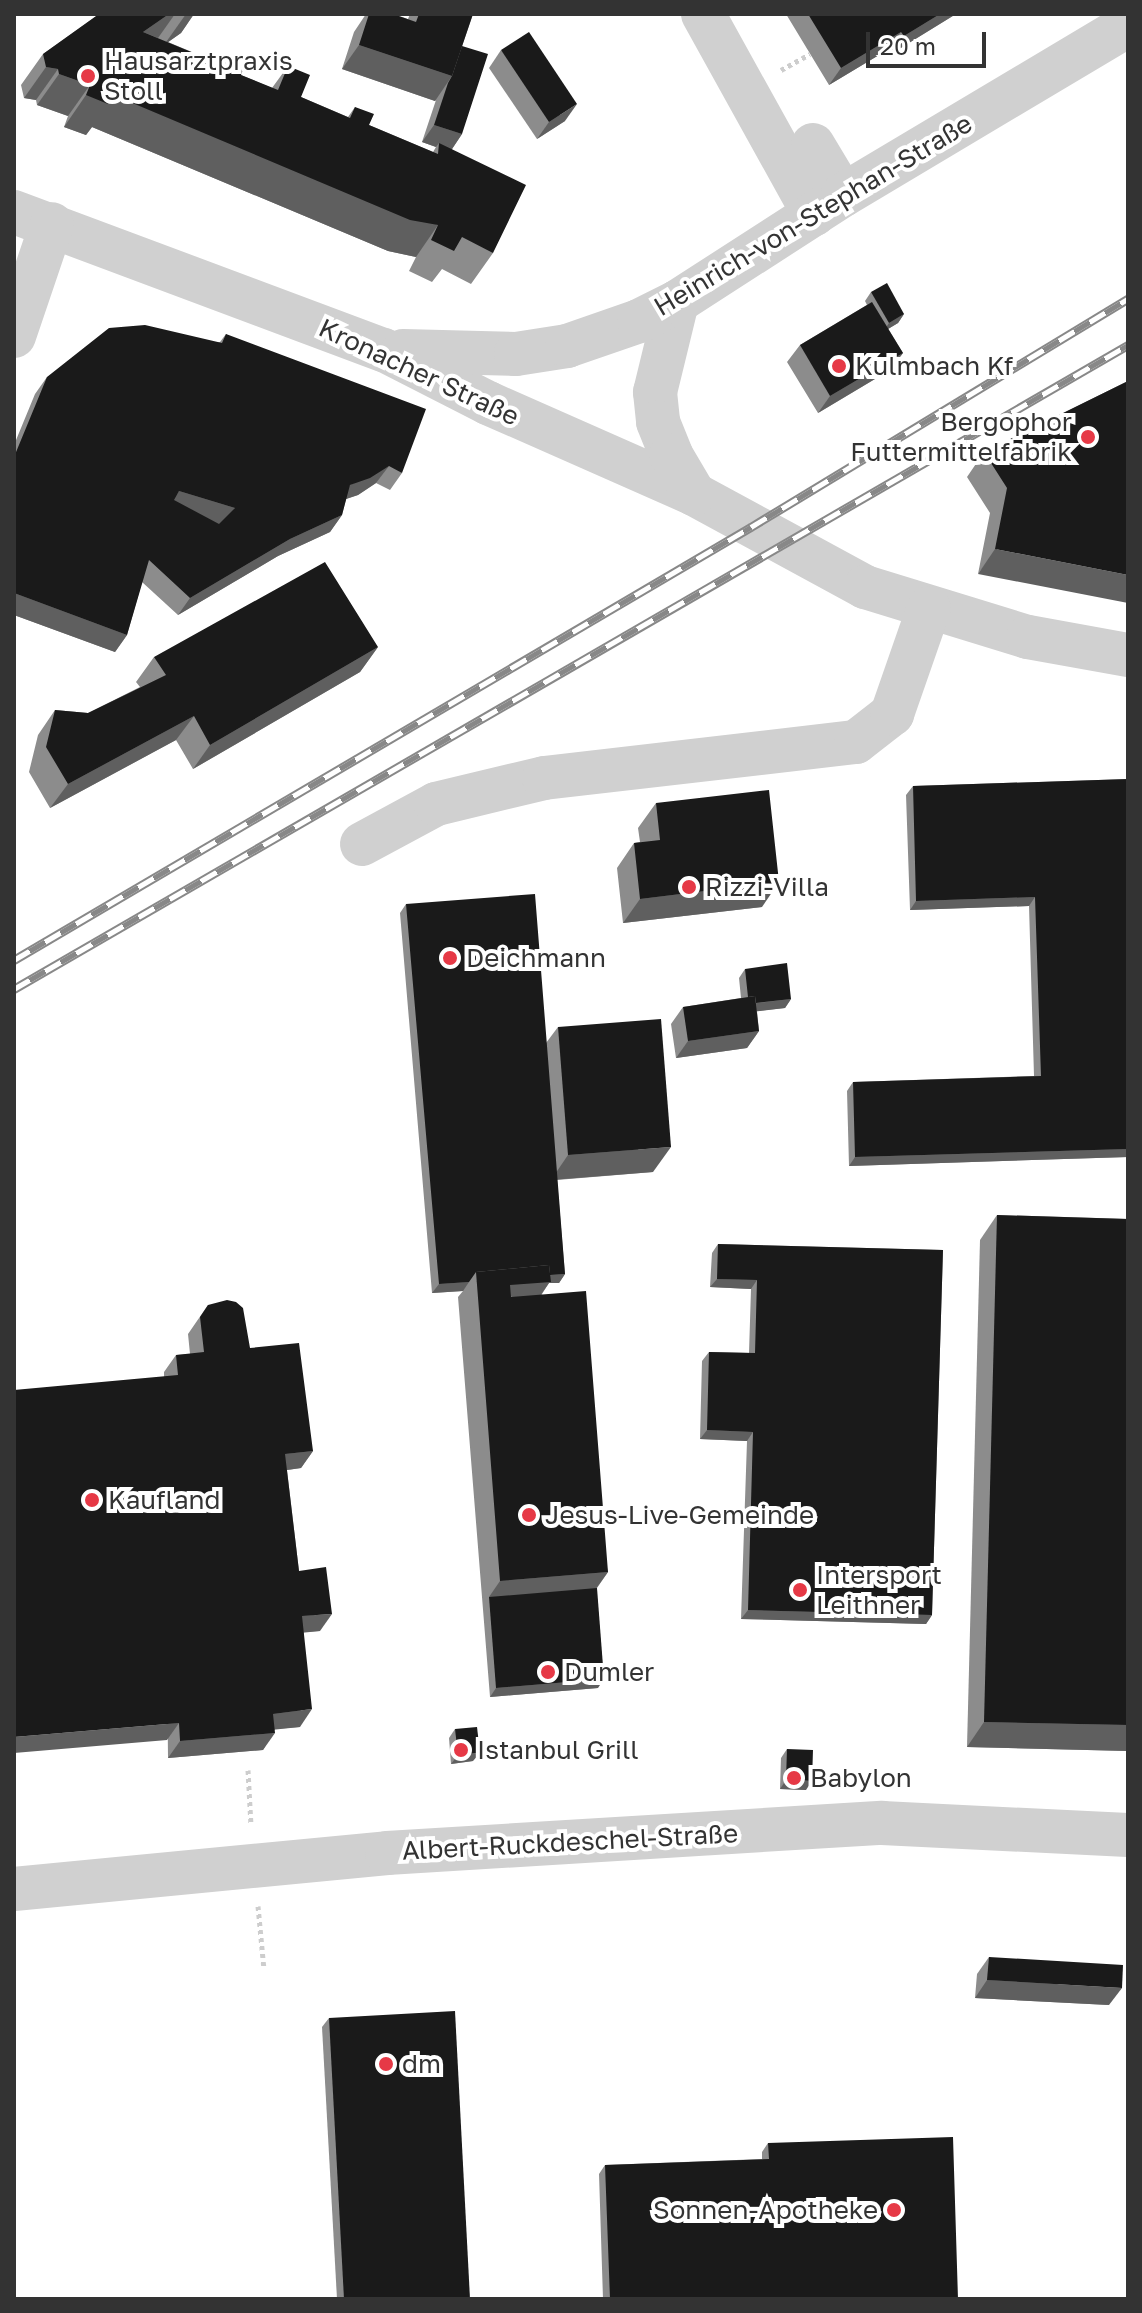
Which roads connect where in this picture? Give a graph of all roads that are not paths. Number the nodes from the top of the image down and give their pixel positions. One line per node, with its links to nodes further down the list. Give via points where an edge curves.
1 (703, 14): 4 (street)
2 (1128, 25): 4 (street, Heinrich-von-Stephan-Straße)
3 (813, 145): 4 (street)
4 (828, 205): 6 (street, Heinrich-von-Stephan-Straße)
5 (33, 218): 7 (street); 8 (street, Kronacher Straße)
6 (677, 302): 8 (street, Heinrich-von-Stephan-Straße, via 567,346 503,354); 9 (street, via 655,392 658,422)
7 (14, 336)
8 (384, 350): 9 (street, Kronacher Straße, via 488,403)
9 (694, 494): 10 (street, Kronacher Straße, via 865,587)
10 (929, 608): 11 (street, Kronacher Straße, via 1028,637); 12 (street, via 892,714 856,742 544,778 436,804)
11 (1128, 655)
12 (362, 844)
13 (1128, 1835): 14 (street, Albert-Ruckdeschel-Straße, via 882,1823 387,1853)
14 (14, 1889)

